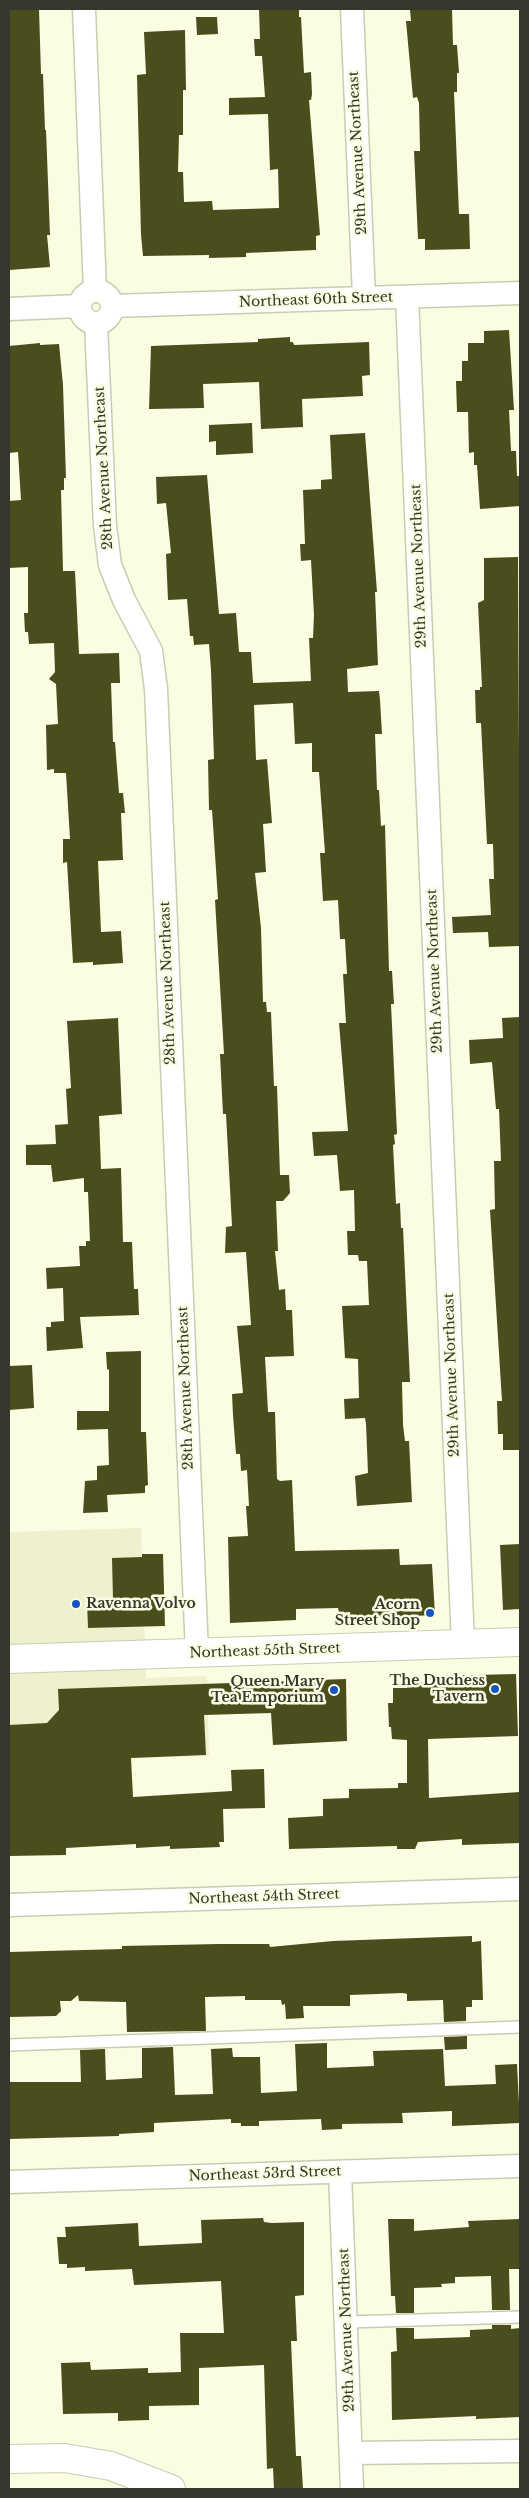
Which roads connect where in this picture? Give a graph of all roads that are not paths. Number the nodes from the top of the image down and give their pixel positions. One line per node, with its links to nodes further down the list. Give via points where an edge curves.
1 (84, 9): 3 (street)
2 (352, 9): 6 (street, 29th Avenue Northeast)
3 (95, 290): 7 (street, via 85,295); 8 (street, via 105,294)
4 (520, 293): 5 (street, Northeast 60th Street)
5 (407, 297): 6 (street, Northeast 60th Street); 12 (street, 29th Avenue Northeast)
6 (364, 298): 8 (street, Northeast 60th Street)
7 (80, 306): 9 (street); 10 (street, via 84,318)
8 (112, 306): 10 (street, via 108,318)
9 (9, 309)
10 (96, 323): 13 (street, 28th Avenue Northeast, via 110,565 150,651 156,689)
11 (520, 1642): 12 (main road, Northeast 55th Street)
12 (463, 1644): 13 (main road, Northeast 55th Street)
13 (197, 1653): 14 (main road, Northeast 55th Street)
14 (9, 1659)
15 (520, 1889): 16 (street, Northeast 54th Street)
16 (9, 1905)
17 (520, 2027): 18 (lane)
18 (9, 2045)
19 (520, 2166): 20 (street, Northeast 53rd Street)
20 (340, 2172): 21 (street, Northeast 53rd Street); 23 (street, 29th Avenue Northeast)
21 (9, 2182)
22 (520, 2317): 23 (lane)
23 (348, 2322): 25 (street, 29th Avenue Northeast)
24 (520, 2450): 25 (street)
25 (351, 2453): 28 (street, 29th Avenue Northeast)
26 (9, 2459): 27 (main road, via 65,2458 111,2466)
27 (171, 2489)
28 (352, 2489)

